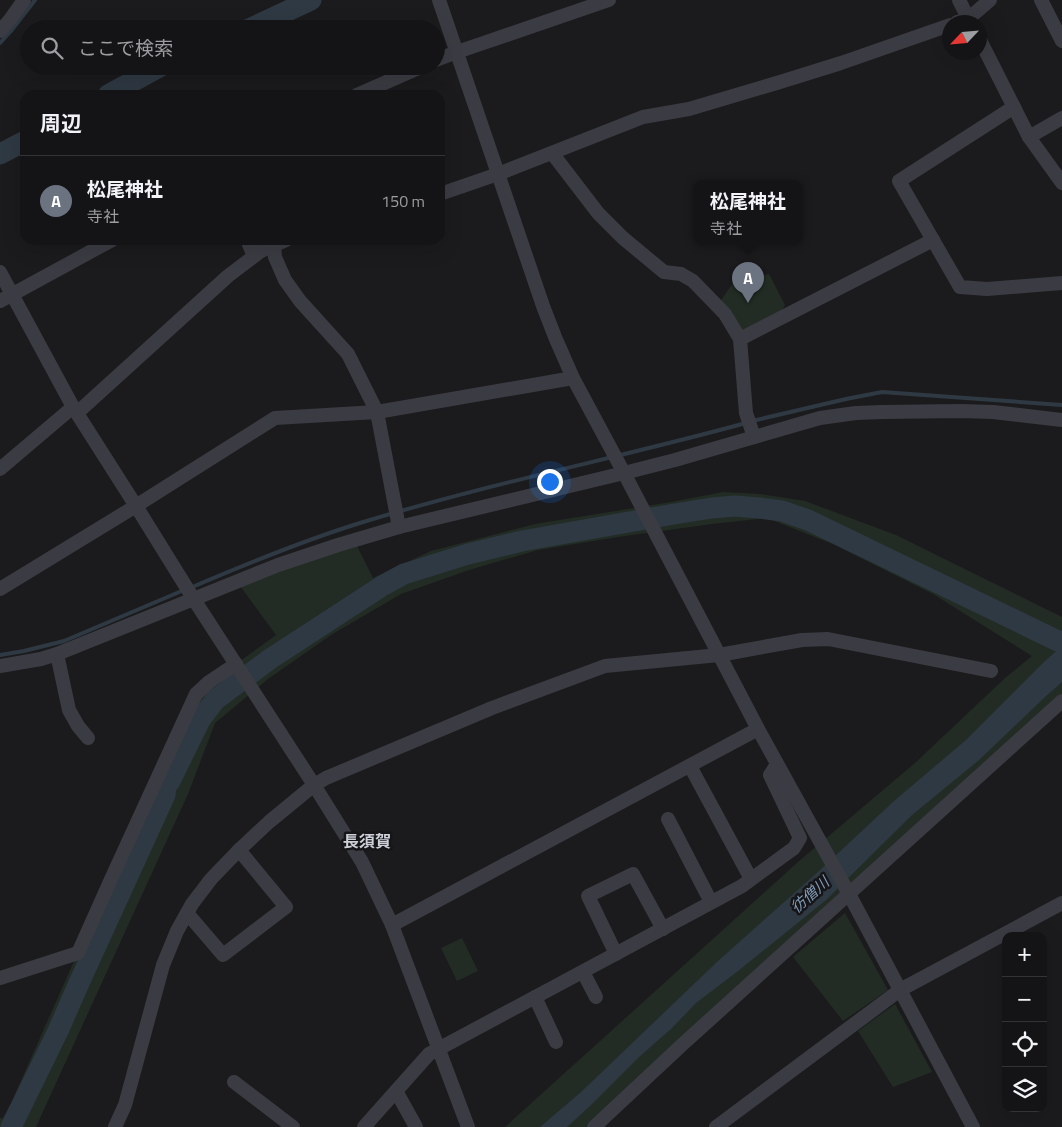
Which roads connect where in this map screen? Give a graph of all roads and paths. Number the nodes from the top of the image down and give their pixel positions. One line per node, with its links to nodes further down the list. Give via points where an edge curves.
1 (24, 0): 10 (street)
2 (439, 0): 12 (street)
3 (610, 0): 12 (street)
4 (959, 0): 7 (street)
5 (990, 0): 8 (street)
6 (1041, 0): 11 (street)
7 (963, 15)
8 (972, 15)
9 (942, 28): 20 (street, via 841,63 690,109 643,117)
10 (0, 31)
11 (1062, 41)
12 (456, 52): 14 (street); 21 (street)
13 (987, 54): 17 (street)
14 (445, 56)
15 (403, 75): 16 (street)
16 (368, 90)
17 (1014, 107): 19 (street); 24 (street, via 899,181)
18 (1062, 118): 19 (street)
19 (1029, 137): 22 (street)
20 (552, 153): 21 (street); 33 (street, via 598,213 623,238 664,272 681,274 693,282 725,314)
21 (498, 174): 23 (street); 34 (street, via 543,306)
22 (1062, 183)
23 (445, 192)
24 (933, 240): 31 (street, via 960,287 986,289); 33 (street)
25 (103, 245): 32 (street)
26 (249, 245): 29 (street)
27 (274, 245): 29 (street)
28 (279, 245): 36 (street, via 276,257 284,280 348,354)
29 (254, 256): 35 (street)
30 (0, 272): 32 (street)
31 (1062, 283)
32 (6, 298): 35 (street)
33 (740, 339): 38 (street, via 746,413)
34 (573, 378): 36 (street); 40 (street)
35 (75, 410): 39 (street); 41 (street)
36 (377, 412): 41 (street, via 275,418); 42 (street)
37 (1062, 420): 38 (street, via 993,412 856,413 820,418)
38 (754, 437): 40 (street)
39 (0, 469)
40 (624, 473): 42 (street); 46 (street)
41 (136, 506): 43 (street); 44 (street)
42 (399, 527): 44 (street, via 278,565)
43 (0, 589)
44 (193, 598): 45 (street); 47 (street)
45 (57, 654): 48 (street); 52 (street, via 69,710)
46 (719, 655): 49 (street, via 802,640 828,639); 51 (street); 55 (street, via 605,666 483,712)
47 (236, 664): 55 (street); 67 (street, via 196,694 78,953)
48 (0, 666)
49 (991, 671)
50 (1062, 701): 59 (street)
51 (758, 729): 53 (street); 54 (street)
52 (88, 738)
53 (777, 764): 58 (street, via 770,775 800,838 794,848); 59 (street)
54 (690, 766): 58 (street); 63 (street)
55 (314, 785): 57 (street); 63 (street, via 362,862)
56 (668, 819): 60 (street)
57 (239, 850): 62 (street, via 211,879); 62 (street, via 286,907 223,955)
58 (751, 879): 60 (street)
59 (847, 892): 68 (street); 80 (street)
60 (711, 902): 64 (street)
61 (1062, 904): 68 (street)
62 (187, 913): 75 (street, via 163,965 125,1106)
63 (392, 925): 72 (street)
64 (663, 929): 65 (street); 65 (street, via 633,874 588,896)
65 (616, 954): 66 (street)
66 (583, 972): 69 (street); 70 (street)
67 (0, 978)
68 (900, 990): 81 (street); 82 (street)
69 (535, 997): 71 (street); 72 (street)
70 (596, 997)
71 (556, 1042)
72 (439, 1049): 74 (street, via 429,1054); 79 (street)
73 (234, 1082): 76 (street)
74 (396, 1091): 77 (street); 78 (street)
75 (116, 1127)
76 (293, 1127)
77 (364, 1127)
78 (416, 1127)
79 (468, 1127)
80 (594, 1127)
81 (716, 1127)
82 (973, 1127)

